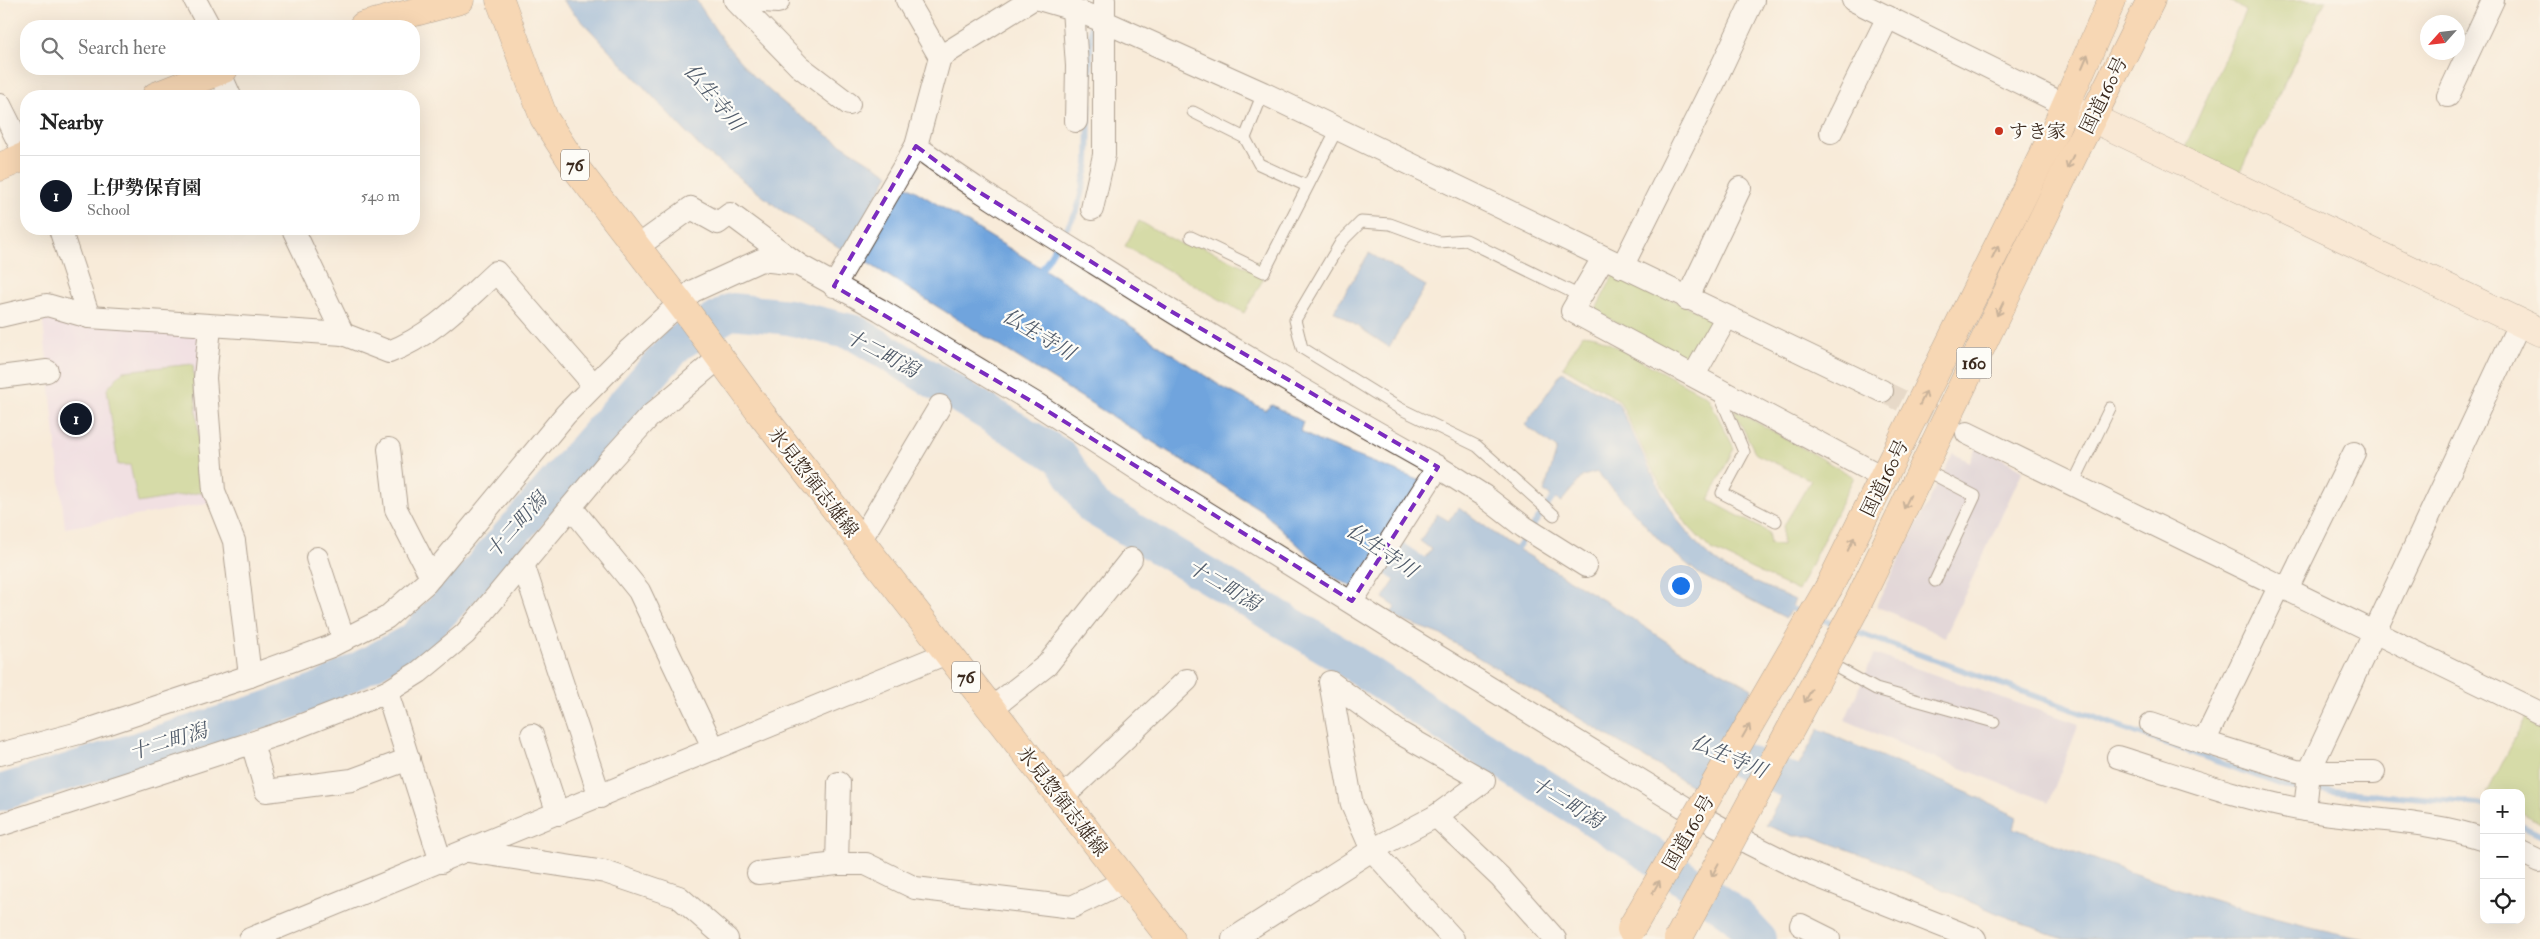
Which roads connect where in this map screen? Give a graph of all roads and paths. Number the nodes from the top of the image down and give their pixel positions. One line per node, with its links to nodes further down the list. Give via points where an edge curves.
1 (195, 0): 18 (street)
2 (460, 0): 19 (main road)
3 (500, 0): 46 (main road, 氷見惣領志雄線 / 76, via 544,118 578,171)
4 (735, 0): 27 (street, via 799,66)
5 (749, 0): 14 (street)
6 (907, 0): 20 (street)
7 (1031, 0): 20 (street)
8 (1042, 0): 15 (street)
9 (1753, 0): 47 (street, via 1712,87)
10 (1853, 0): 17 (street)
11 (2112, 0): 29 (main road, 国道160号 / 160, one-way to 11)
12 (2151, 0): 31 (main road, 国道160号 / 160)
13 (2493, 0): 26 (street)
14 (778, 2)
15 (1073, 9): 16 (street); 32 (street)
16 (1103, 10): 25 (street); 42 (street, via 1104,155)
17 (1888, 17): 29 (street); 34 (street)
18 (206, 20)
19 (385, 20)
20 (940, 57): 37 (street)
21 (206, 75): 23 (main road)
22 (222, 75): 24 (street)
23 (170, 90)
24 (228, 90)
25 (1262, 93): 33 (street); 35 (lane)
26 (2448, 96)
27 (849, 104)
28 (0, 106): 36 (street)
29 (2066, 106): 31 (street); 73 (main road, 国道160号 / 160, one-way to 29)
30 (1193, 112): 35 (lane)
31 (2092, 118): 57 (street); 72 (main road, 国道160号 / 160, one-way to 72)
32 (1076, 121)
33 (1337, 129): 40 (lane); 47 (street)
34 (1831, 132)
35 (1245, 138): 40 (lane, via 1259,164)
36 (20, 144)
37 (913, 153): 49 (street); 71 (street, via 1324,403)
38 (20, 159): 39 (main road)
39 (0, 167)
40 (1308, 186): 45 (lane, via 1264,272)
41 (1740, 188): 51 (street)
42 (1092, 209)
43 (62, 235): 54 (street)
44 (296, 235): 58 (street)
45 (1191, 237)
46 (637, 247): 48 (street, via 691,208 718,223 730,214); 52 (main road, 氷見惣領志雄線 / 76)
47 (1612, 263): 50 (street); 51 (street)
48 (797, 264): 49 (street); 52 (street, via 760,260 693,291)
49 (834, 286): 86 (street, via 1038,405 1238,534)
50 (1580, 296): 61 (street, via 1572,311); 76 (lane, via 1466,240 1439,242 1390,224 1361,222 1341,242 1296,320 1302,348 1399,408 1477,446)
51 (1687, 299): 55 (street)
52 (683, 307): 59 (main road, 氷見惣領志雄線 / 76); 63 (street)
53 (0, 316): 54 (street, via 47,305)
54 (90, 317): 56 (street)
55 (1726, 318): 61 (street); 65 (street)
56 (210, 327): 58 (street); 91 (street, via 205,378 214,490 234,541)
57 (2530, 327): 87 (street)
58 (343, 334): 63 (street, via 389,352 409,344 432,330 496,272)
59 (717, 355): 75 (street, via 650,416); 78 (main road, 氷見惣領志雄線 / 76)
60 (47, 371): 62 (street)
61 (1694, 375): 64 (street)
62 (0, 377)
63 (594, 385): 83 (street, via 566,414)
64 (1716, 387): 73 (street); 77 (lane, via 1744,452 1722,492)
65 (1882, 392)
66 (940, 406): 78 (street)
67 (2110, 408): 74 (lane)
68 (1967, 433): 74 (street)
69 (389, 449): 83 (street, via 396,509)
70 (2354, 453): 85 (street)
71 (1438, 467): 82 (street, via 1484,496 1524,528); 86 (street)
72 (1923, 469): 84 (lane, via 1975,496); 90 (main road, 国道160号 / 160, one-way to 90, bridge)
73 (1884, 478): 124 (main road, 国道160号 / 160, one-way to 73, bridge, via 1829,587)
74 (2073, 484): 85 (street)
75 (571, 507): 81 (street); 101 (street, via 640,591)
76 (1554, 515)
77 (1776, 521)
78 (860, 541): 89 (main road, 氷見惣領志雄線 / 76)
79 (317, 558): 88 (street)
80 (1131, 559): 94 (street, via 1047,665)
81 (523, 564): 93 (street, via 465,634 419,672); 108 (street)
82 (1586, 566)
83 (431, 577): 88 (street, via 386,618)
84 (1935, 581)
85 (2283, 587): 87 (street); 99 (street)
86 (1352, 601): 133 (street, via 1676,802 1750,844 1804,871)
87 (2375, 632): 95 (street); 105 (street)
88 (344, 640): 91 (street)
89 (948, 653): 94 (main road, 氷見惣領志雄線 / 76); 101 (street)
90 (1827, 662): 96 (lane, via 1876,689); 131 (main road, 国道160号 / 160, one-way to 131, bridge)
91 (250, 676): 102 (street, via 79,732)
92 (1187, 680): 109 (street)
93 (387, 692): 100 (street); 104 (street)
94 (992, 709): 109 (main road, 氷見惣領志雄線 / 76)
95 (2540, 714)
96 (1994, 722)
97 (2151, 724): 99 (street)
98 (532, 735): 111 (street)
99 (2204, 742): 105 (street, via 2296,771)
100 (252, 743): 104 (street, via 266,791 352,780); 113 (street)
101 (714, 750): 108 (street)
102 (0, 754)
103 (2118, 756): 110 (street, via 2254,800)
104 (409, 759): 119 (street)
105 (2309, 772): 106 (street); 110 (street)
106 (2374, 772)
107 (838, 783): 120 (street)
108 (600, 797): 111 (street)
109 (1061, 798): 122 (main road, 氷見惣領志雄線 / 76)
110 (2305, 810): 114 (street, via 2423,823)
111 (558, 814): 116 (street)
112 (1436, 816): 115 (street); 115 (street, via 1484,781 1400,734 1330,682 1352,805); 130 (street, via 1500,877)
113 (0, 825)
114 (2480, 838)
115 (1372, 850): 128 (street); 129 (street)
116 (468, 851): 119 (street); 126 (street, via 605,872 679,897)
117 (2525, 854): 118 (street)
118 (2540, 861)
119 (442, 862): 125 (street)
120 (837, 864): 121 (street); 122 (street, via 866,864 915,888 1072,907)
121 (758, 873)
122 (1125, 880): 127 (main road, 氷見惣領志雄線 / 76)
123 (1801, 925): 132 (street)
124 (1628, 934)
125 (250, 939)
126 (727, 939)
127 (1171, 939)
128 (1234, 939)
129 (1453, 939)
130 (1555, 939)
131 (1678, 939)
132 (1829, 939)
133 (1975, 939)

